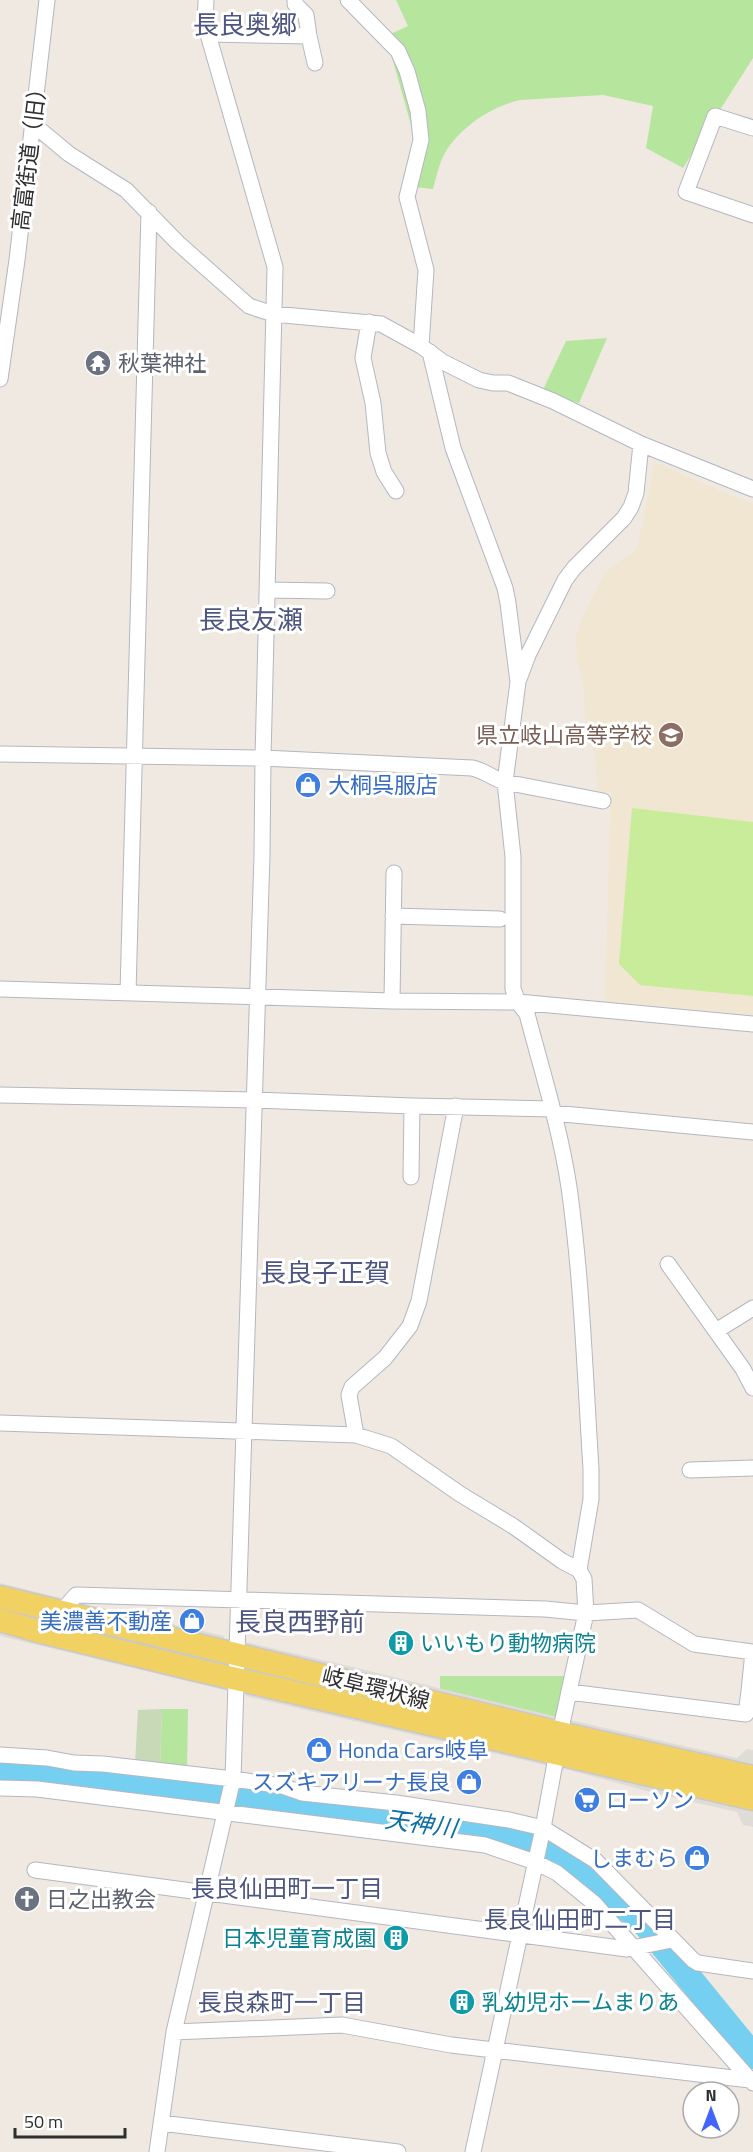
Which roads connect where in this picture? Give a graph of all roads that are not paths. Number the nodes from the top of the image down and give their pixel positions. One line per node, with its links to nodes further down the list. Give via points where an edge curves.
1 (48, 0): 8 (street, 高富街道（旧）)
2 (206, 0): 5 (street)
3 (295, 0): 6 (street, via 306,15)
4 (348, 0): 14 (street, via 398,51 418,111 421,140 407,197 426,270)
5 (208, 34): 6 (street); 12 (street, via 275,267)
6 (309, 36): 7 (street)
7 (315, 63)
8 (33, 124): 10 (street, via 69,154 126,190); 15 (street, 高富街道（旧）)
9 (753, 128): 11 (street, via 715,116 686,192)
10 (149, 212): 12 (street, via 249,306); 23 (street)
11 (753, 215)
12 (273, 314): 13 (street); 19 (street)
13 (369, 322): 14 (street, via 381,324); 18 (street, via 363,358 378,453)
14 (425, 349): 16 (street, via 479,380 508,383 554,401); 21 (street, via 453,448 505,588)
15 (0, 379)
16 (641, 444): 17 (street); 21 (street, via 631,507 565,580)
17 (753, 489)
18 (396, 491)
19 (267, 590): 20 (street); 24 (street)
20 (327, 591)
21 (518, 682): 25 (street)
22 (0, 754): 23 (street)
23 (134, 758): 24 (street); 31 (street)
24 (262, 758): 25 (street, via 472,768); 32 (street)
25 (505, 782): 26 (street); 34 (street, via 513,857 513,989)
26 (603, 801)
27 (394, 873): 28 (street)
28 (393, 916): 29 (street); 33 (street)
29 (500, 919)
30 (0, 989): 31 (street)
31 (128, 993): 32 (street)
32 (257, 996): 33 (street); 37 (street)
33 (392, 1000): 34 (street)
34 (518, 1002): 35 (street); 40 (street, via 527,1014)
35 (753, 1024)
36 (0, 1095): 37 (street)
37 (255, 1100): 38 (street); 48 (street)
38 (412, 1106): 39 (street); 42 (street)
39 (456, 1106): 40 (street); 49 (street, via 419,1301 410,1326 386,1358 352,1387 349,1395)
40 (552, 1111): 41 (street); 52 (street, via 569,1186 587,1406 591,1499)
41 (753, 1132)
42 (411, 1177)
43 (668, 1264): 45 (street)
44 (753, 1308): 45 (street)
45 (716, 1331): 46 (street)
46 (753, 1388)
47 (0, 1423): 48 (street)
48 (244, 1432): 49 (street); 54 (street)
49 (356, 1435): 52 (street, via 391,1446)
50 (753, 1468): 51 (street)
51 (690, 1470)
52 (579, 1570): 56 (street, via 584,1579)
53 (0, 1597): 55 (main road, 岐阜環状線)
54 (237, 1601): 55 (street, via 76,1595); 56 (street); 59 (street)
55 (62, 1612): 59 (main road, 岐阜環状線)
56 (586, 1613): 58 (street, via 638,1610 694,1644); 62 (street)
57 (0, 1620): 60 (main road, 岐阜環状線)
58 (753, 1652): 61 (street)
59 (237, 1653): 60 (street); 63 (main road, 岐阜環状線)
60 (236, 1677): 63 (main road, 岐阜環状線); 66 (street)
61 (751, 1691): 62 (street, via 746,1714)
62 (569, 1692): 63 (street)
63 (558, 1743): 65 (main road, 岐阜環状線); 68 (main road, 岐阜環状線); 70 (street)
64 (0, 1755): 66 (street)
65 (753, 1777)
66 (233, 1779): 69 (street); 70 (street, via 302,1793 509,1820)
67 (0, 1788): 69 (street)
68 (753, 1799)
69 (227, 1810): 71 (street, via 485,1845); 73 (street)
70 (542, 1831): 71 (street); 75 (street, via 596,1861)
71 (535, 1859): 74 (street); 76 (street, via 594,1903)
72 (35, 1870): 73 (street)
73 (208, 1893): 74 (street); 78 (street)
74 (519, 1935): 76 (street); 79 (street)
75 (668, 1940): 76 (street); 77 (street, via 698,1963)
76 (637, 1948): 80 (street)
77 (753, 1971)
78 (174, 2032): 79 (street, via 342,2025); 81 (street)
79 (495, 2049): 80 (street); 84 (street)
80 (752, 2081)
81 (161, 2123): 82 (street); 83 (street)
82 (157, 2152)
83 (398, 2152)
84 (473, 2152)

